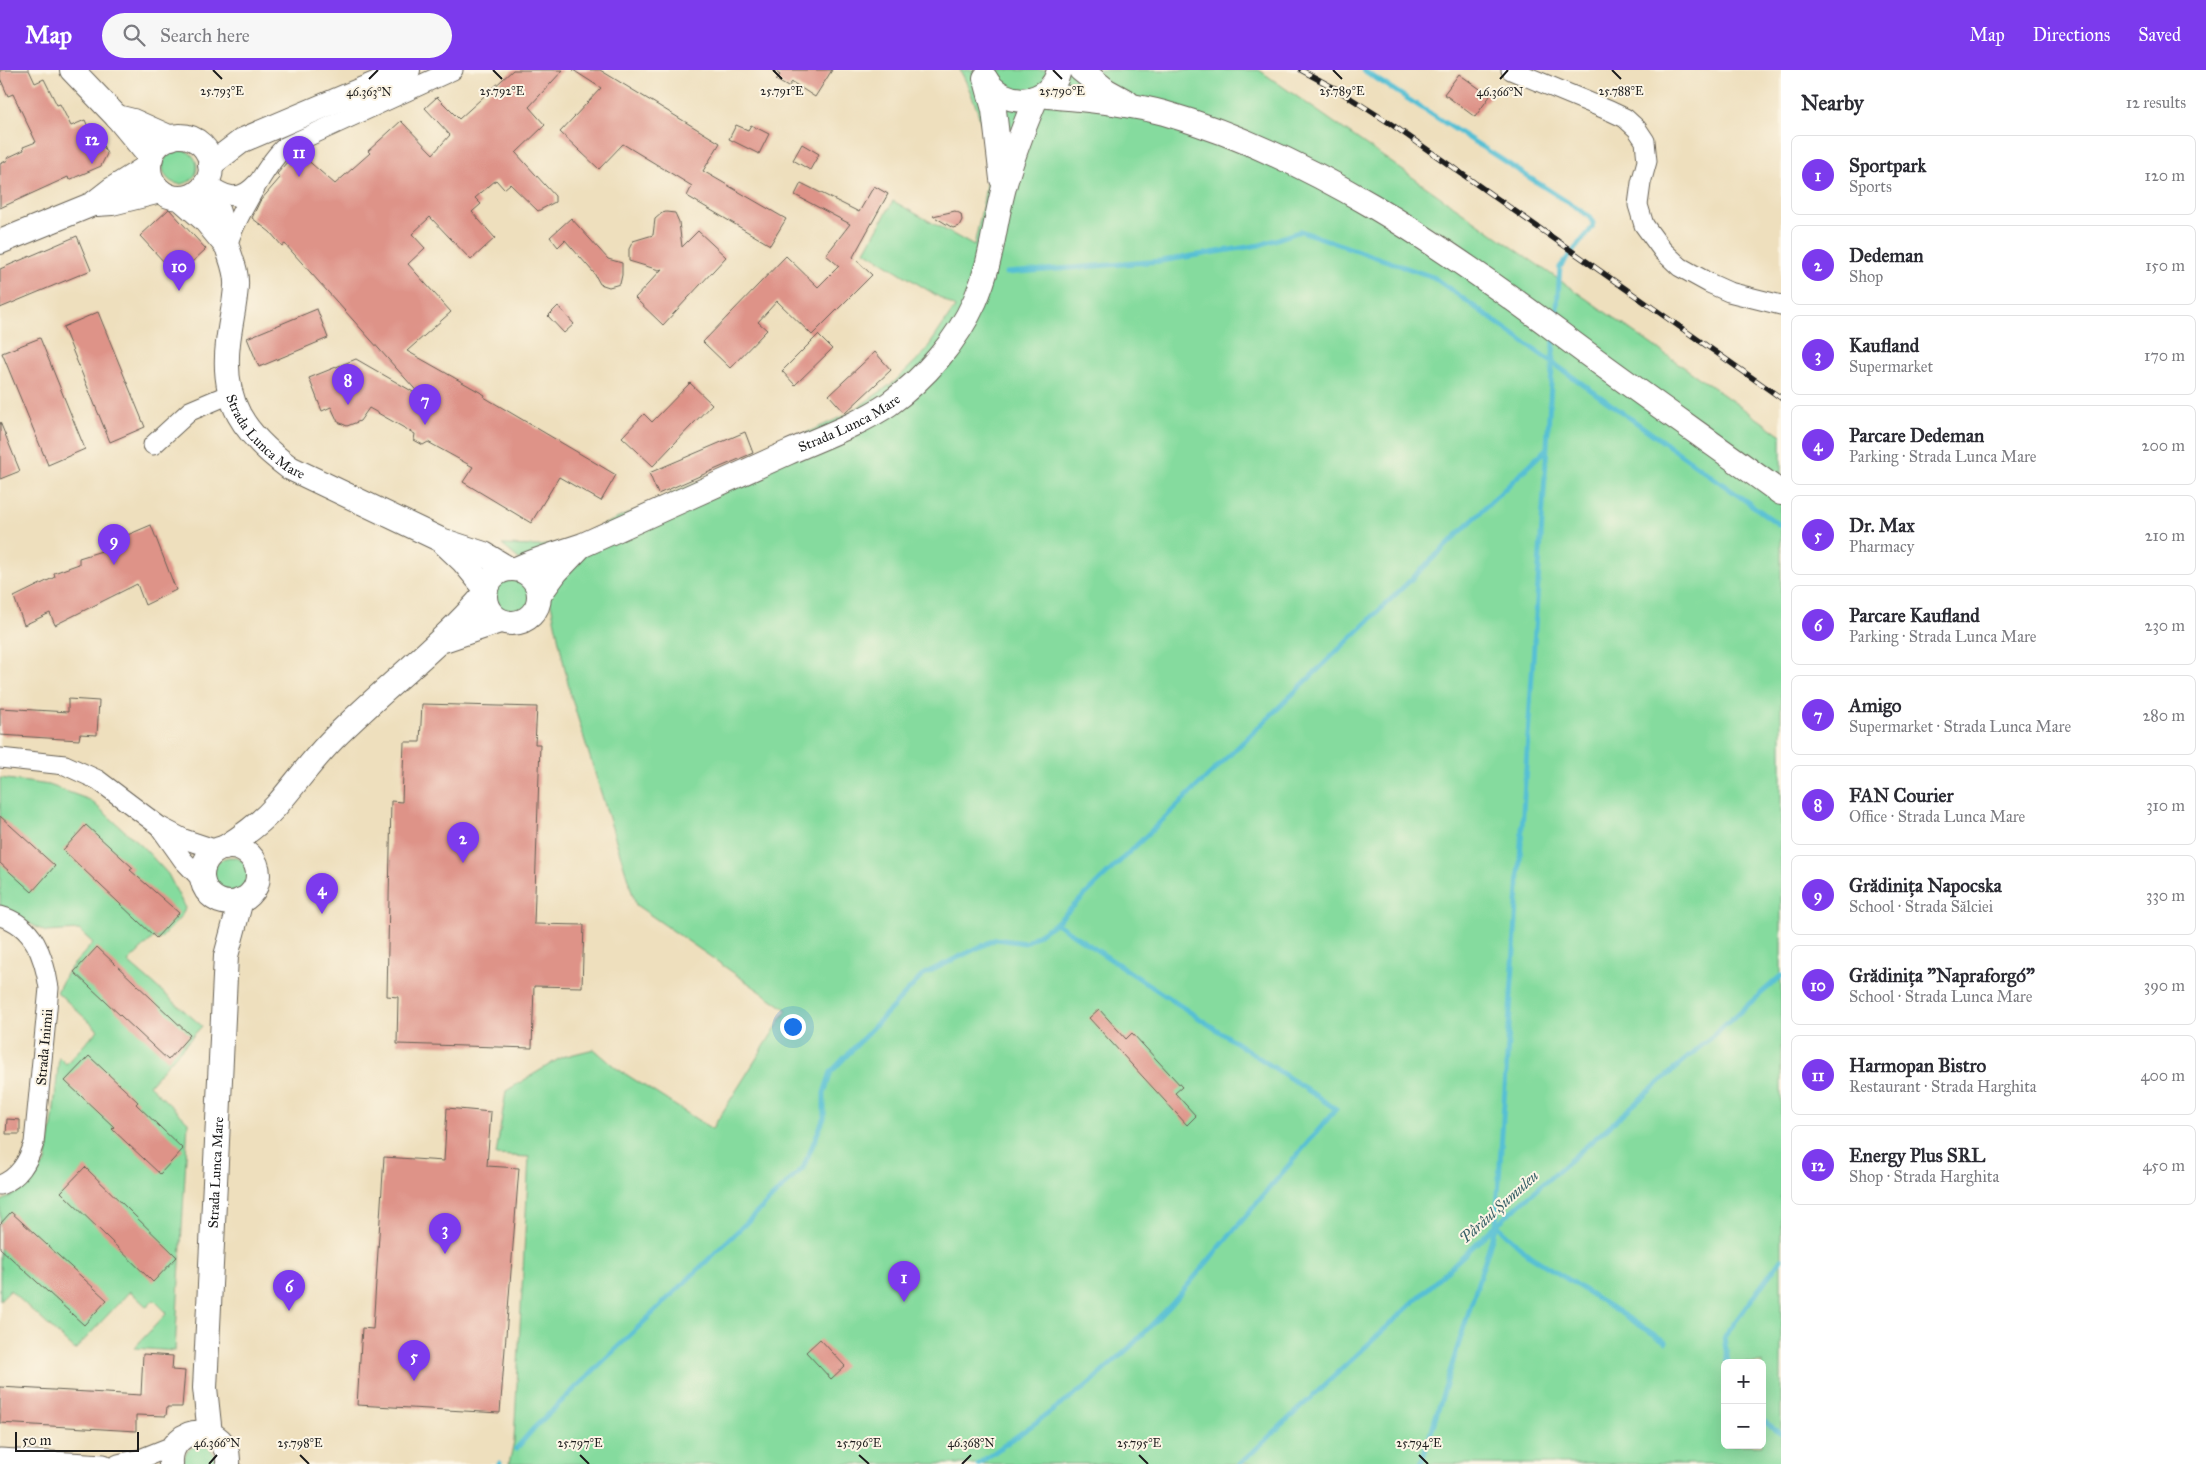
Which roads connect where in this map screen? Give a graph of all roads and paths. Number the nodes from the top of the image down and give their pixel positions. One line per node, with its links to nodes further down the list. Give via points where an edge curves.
1 (72, 70): 10 (main road)
2 (408, 70): 11 (main road)
3 (453, 70): 16 (street, via 285,147)
4 (1059, 70): 8 (main road, Strada Lunca Mare, via 1051,87)
5 (1081, 70): 9 (main road, via 1107,91)
6 (1511, 70): 22 (street, via 1625,118 1645,141 1647,161 1638,204 1644,225 1663,251 1680,267 1728,292)
7 (984, 75): 8 (main road, via 993,89 1013,100); 17 (main road, Strada Lunca Mare, via 994,110)
8 (1038, 97): 9 (main road); 17 (main road, Strada Lunca Mare, via 1015,149)
9 (1137, 107): 25 (main road, via 1173,116 1239,140 1374,207 1470,268)
10 (117, 117): 12 (main road); 14 (main road)
11 (252, 136): 13 (main road); 15 (main road)
12 (171, 138): 13 (main road, via 186,137); 14 (main road, via 158,145)
13 (199, 144): 15 (main road, via 207,153)
14 (150, 162): 18 (main road, via 152,180); 19 (main road)
15 (207, 178): 16 (street, via 223,194 236,197 253,188); 18 (main road, via 195,194); 21 (main road, Strada Lunca Mare)
16 (262, 178): 21 (street, via 232,230)
17 (1003, 193): 27 (main road, Strada Lunca Mare, via 994,244 974,302 944,350 909,388 868,416)
18 (170, 194): 19 (main road); 21 (main road, Strada Lunca Mare, via 204,220)
19 (93, 204): 20 (main road)
20 (0, 242)
21 (227, 246): 23 (main road, Strada Lunca Mare, via 236,276 226,360)
22 (1781, 305)
23 (230, 394): 24 (street, via 190,411); 26 (main road, Strada Lunca Mare, via 237,414 250,433 290,468)
24 (153, 445)
25 (1781, 493)
26 (440, 540): 28 (main road, Strada Lunca Mare, via 484,554); 29 (main road, Strada Lunca Mare, via 463,561)
27 (583, 544): 28 (main road, Strada Lunca Mare); 30 (main road, Strada Lunca Mare)
28 (512, 569): 29 (main road, via 494,575); 30 (main road, via 528,573)
29 (485, 591): 31 (main road, via 486,603); 32 (main road)
30 (539, 595): 31 (main road, via 535,610 526,618 514,622)
31 (500, 621): 32 (main road)
32 (440, 641): 34 (main road, via 332,740)
33 (0, 758): 35 (street, Strada Lunca Mare, via 52,762 73,768 98,780)
34 (277, 806): 36 (main road, via 252,829); 37 (main road, via 263,835)
35 (159, 826): 36 (street, Strada Lunca Mare, via 184,839); 38 (street, Strada Lunca Mare)
36 (220, 849): 37 (main road, via 233,847 244,851); 38 (main road, via 205,863)
37 (257, 867): 39 (main road, via 255,886)
38 (206, 887): 39 (main road, via 217,899 225,902); 41 (main road, Strada Lunca Mare)
39 (241, 900): 41 (main road, Strada Lunca Mare)
40 (0, 916): 42 (street, Strada Inimii, via 21,926 32,937 44,963 49,988 34,1143 20,1172)
41 (226, 956): 43 (main road, Strada Lunca Mare, via 205,1388)
42 (0, 1185)
43 (187, 1444): 46 (street); 47 (main road, via 216,1437 226,1448)
44 (0, 1458): 45 (street)
45 (104, 1464)
46 (118, 1464)
47 (228, 1464)

